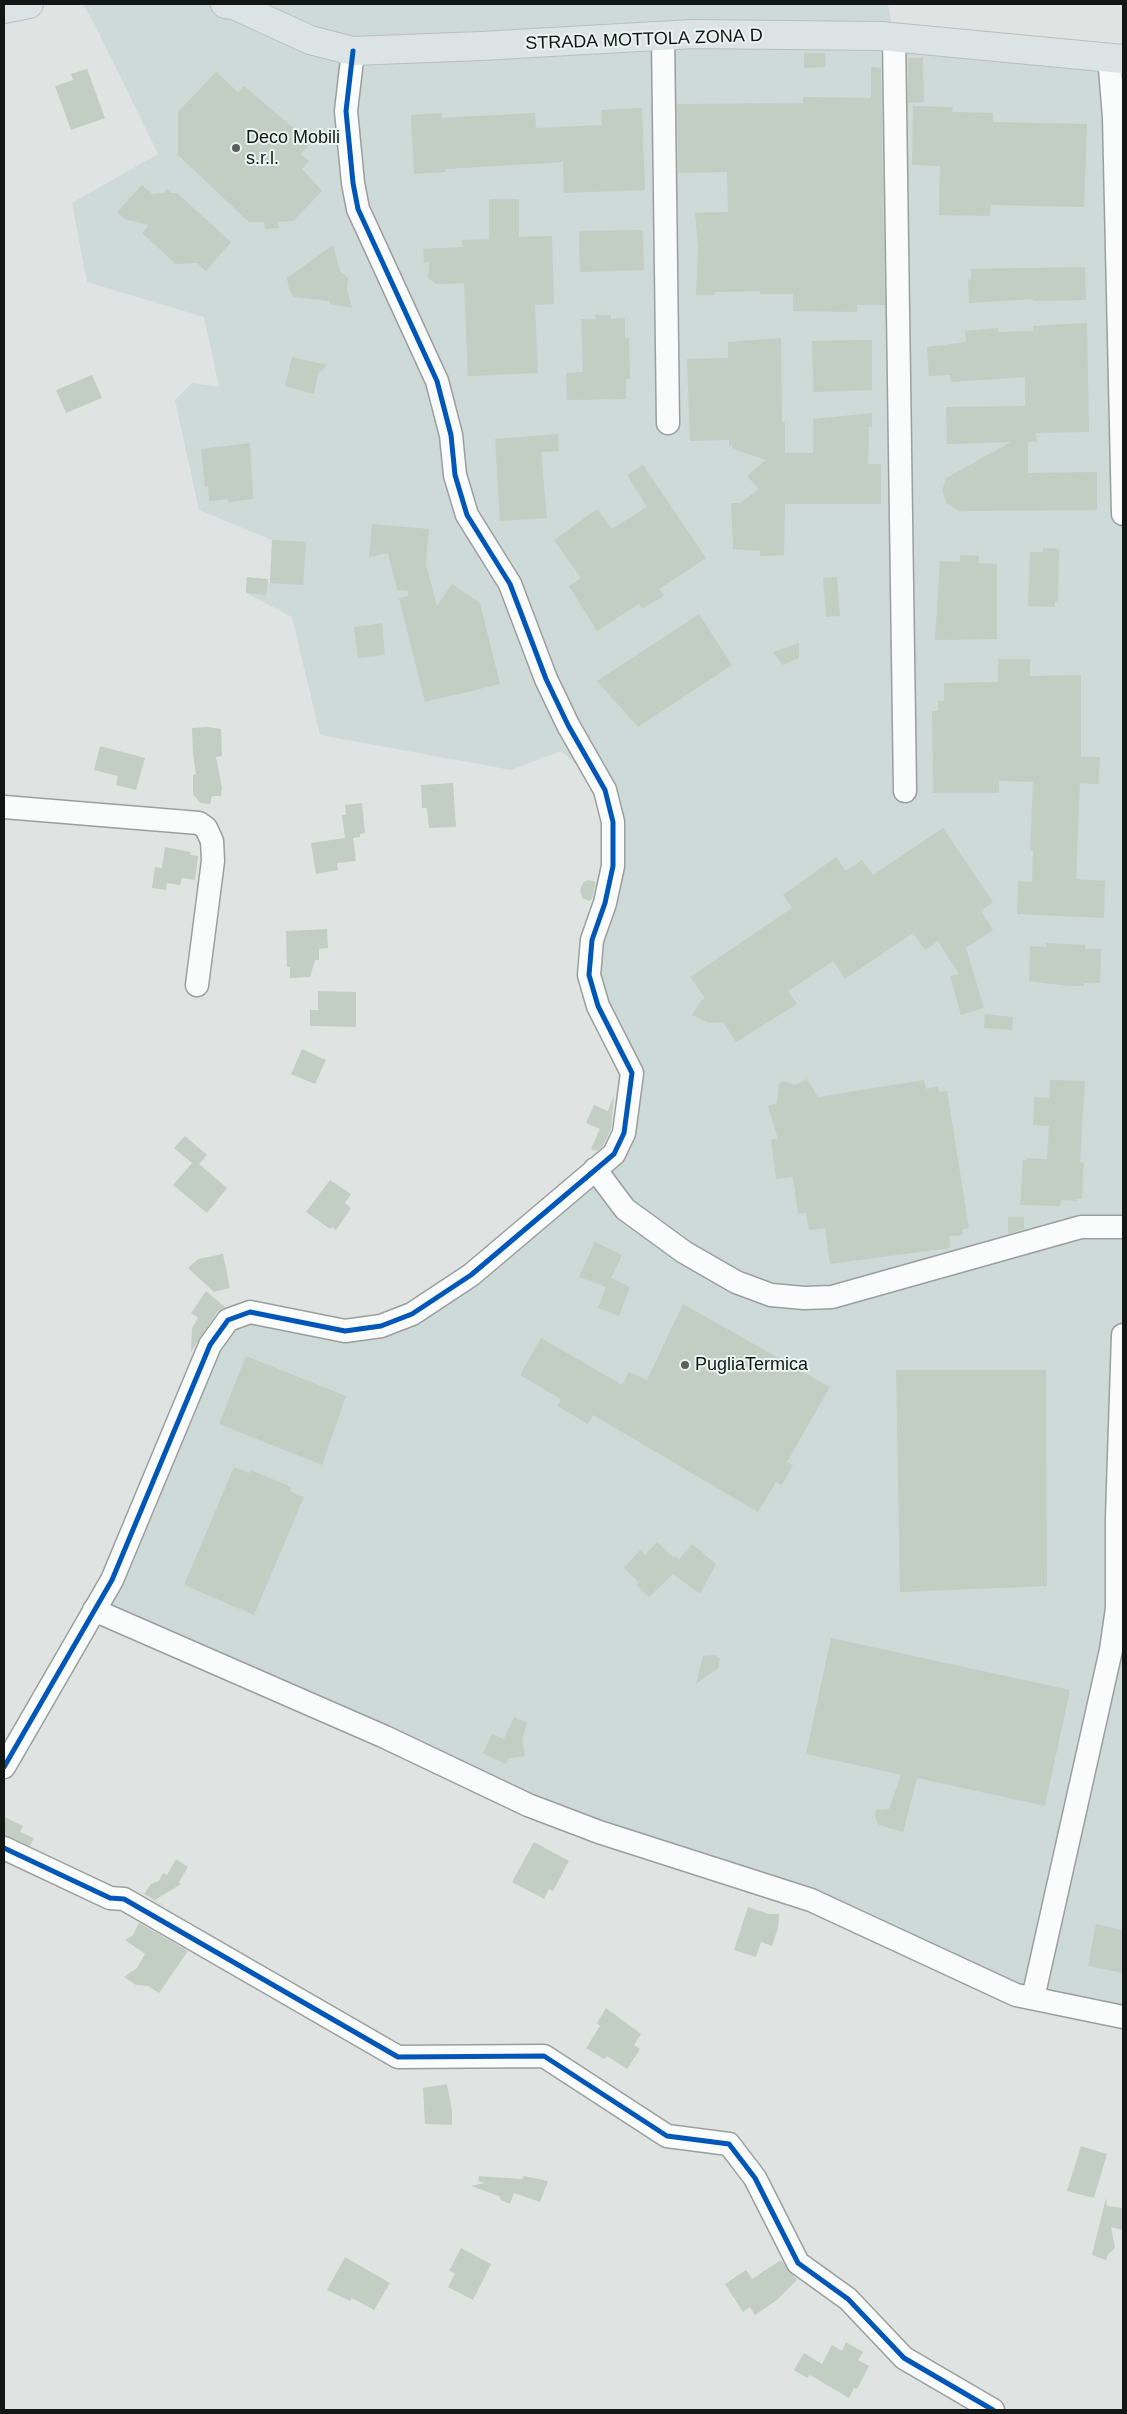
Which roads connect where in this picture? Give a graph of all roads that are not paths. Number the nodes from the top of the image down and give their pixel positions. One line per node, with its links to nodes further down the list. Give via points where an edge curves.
1 (29, 4): 3 (main road)
2 (231, 4): 6 (main road, STRADA MOTTOLA ZONA D, via 310,40)
3 (4, 9)
4 (663, 36): 5 (main road, STRADA MOTTOLA ZONA D); 6 (main road, STRADA MOTTOLA ZONA D); 8 (street)
5 (894, 37): 7 (main road, STRADA MOTTOLA ZONA D); 10 (street)
6 (353, 51): 13 (street, via 346,112 358,210 437,381 451,435 455,475 467,515 510,584 560,710 605,790 613,822 613,866 592,940 589,975 598,1006 632,1073 623,1139 614,1154)
7 (1116, 58): 9 (street, via 1114,117)
8 (668, 423)
9 (1123, 514)
10 (905, 792)
11 (4, 807): 12 (street, via 199,823 206,828 212,841 213,861)
12 (197, 985)
13 (595, 1169): 14 (street, via 625,1209 684,1252 736,1282 770,1295 787,1297 832,1296 1081,1227); 16 (street, via 471,1275 412,1314 381,1326 345,1331 250,1312 228,1320 210,1346 112,1580)
14 (1123, 1227)
15 (1123, 1335): 19 (street, via 1117,1608 1111,1650)
16 (94, 1610): 17 (street); 19 (street, via 385,1737 528,1805 598,1832 810,1900 1016,1994)
17 (4, 1767)
18 (4, 1848): 21 (street, via 110,1898 124,1899 398,2057 544,2056 667,2136 729,2144 755,2178 798,2263 848,2299 904,2358)
19 (1033, 1998): 20 (street)
20 (1123, 2017)
21 (993, 2410)

